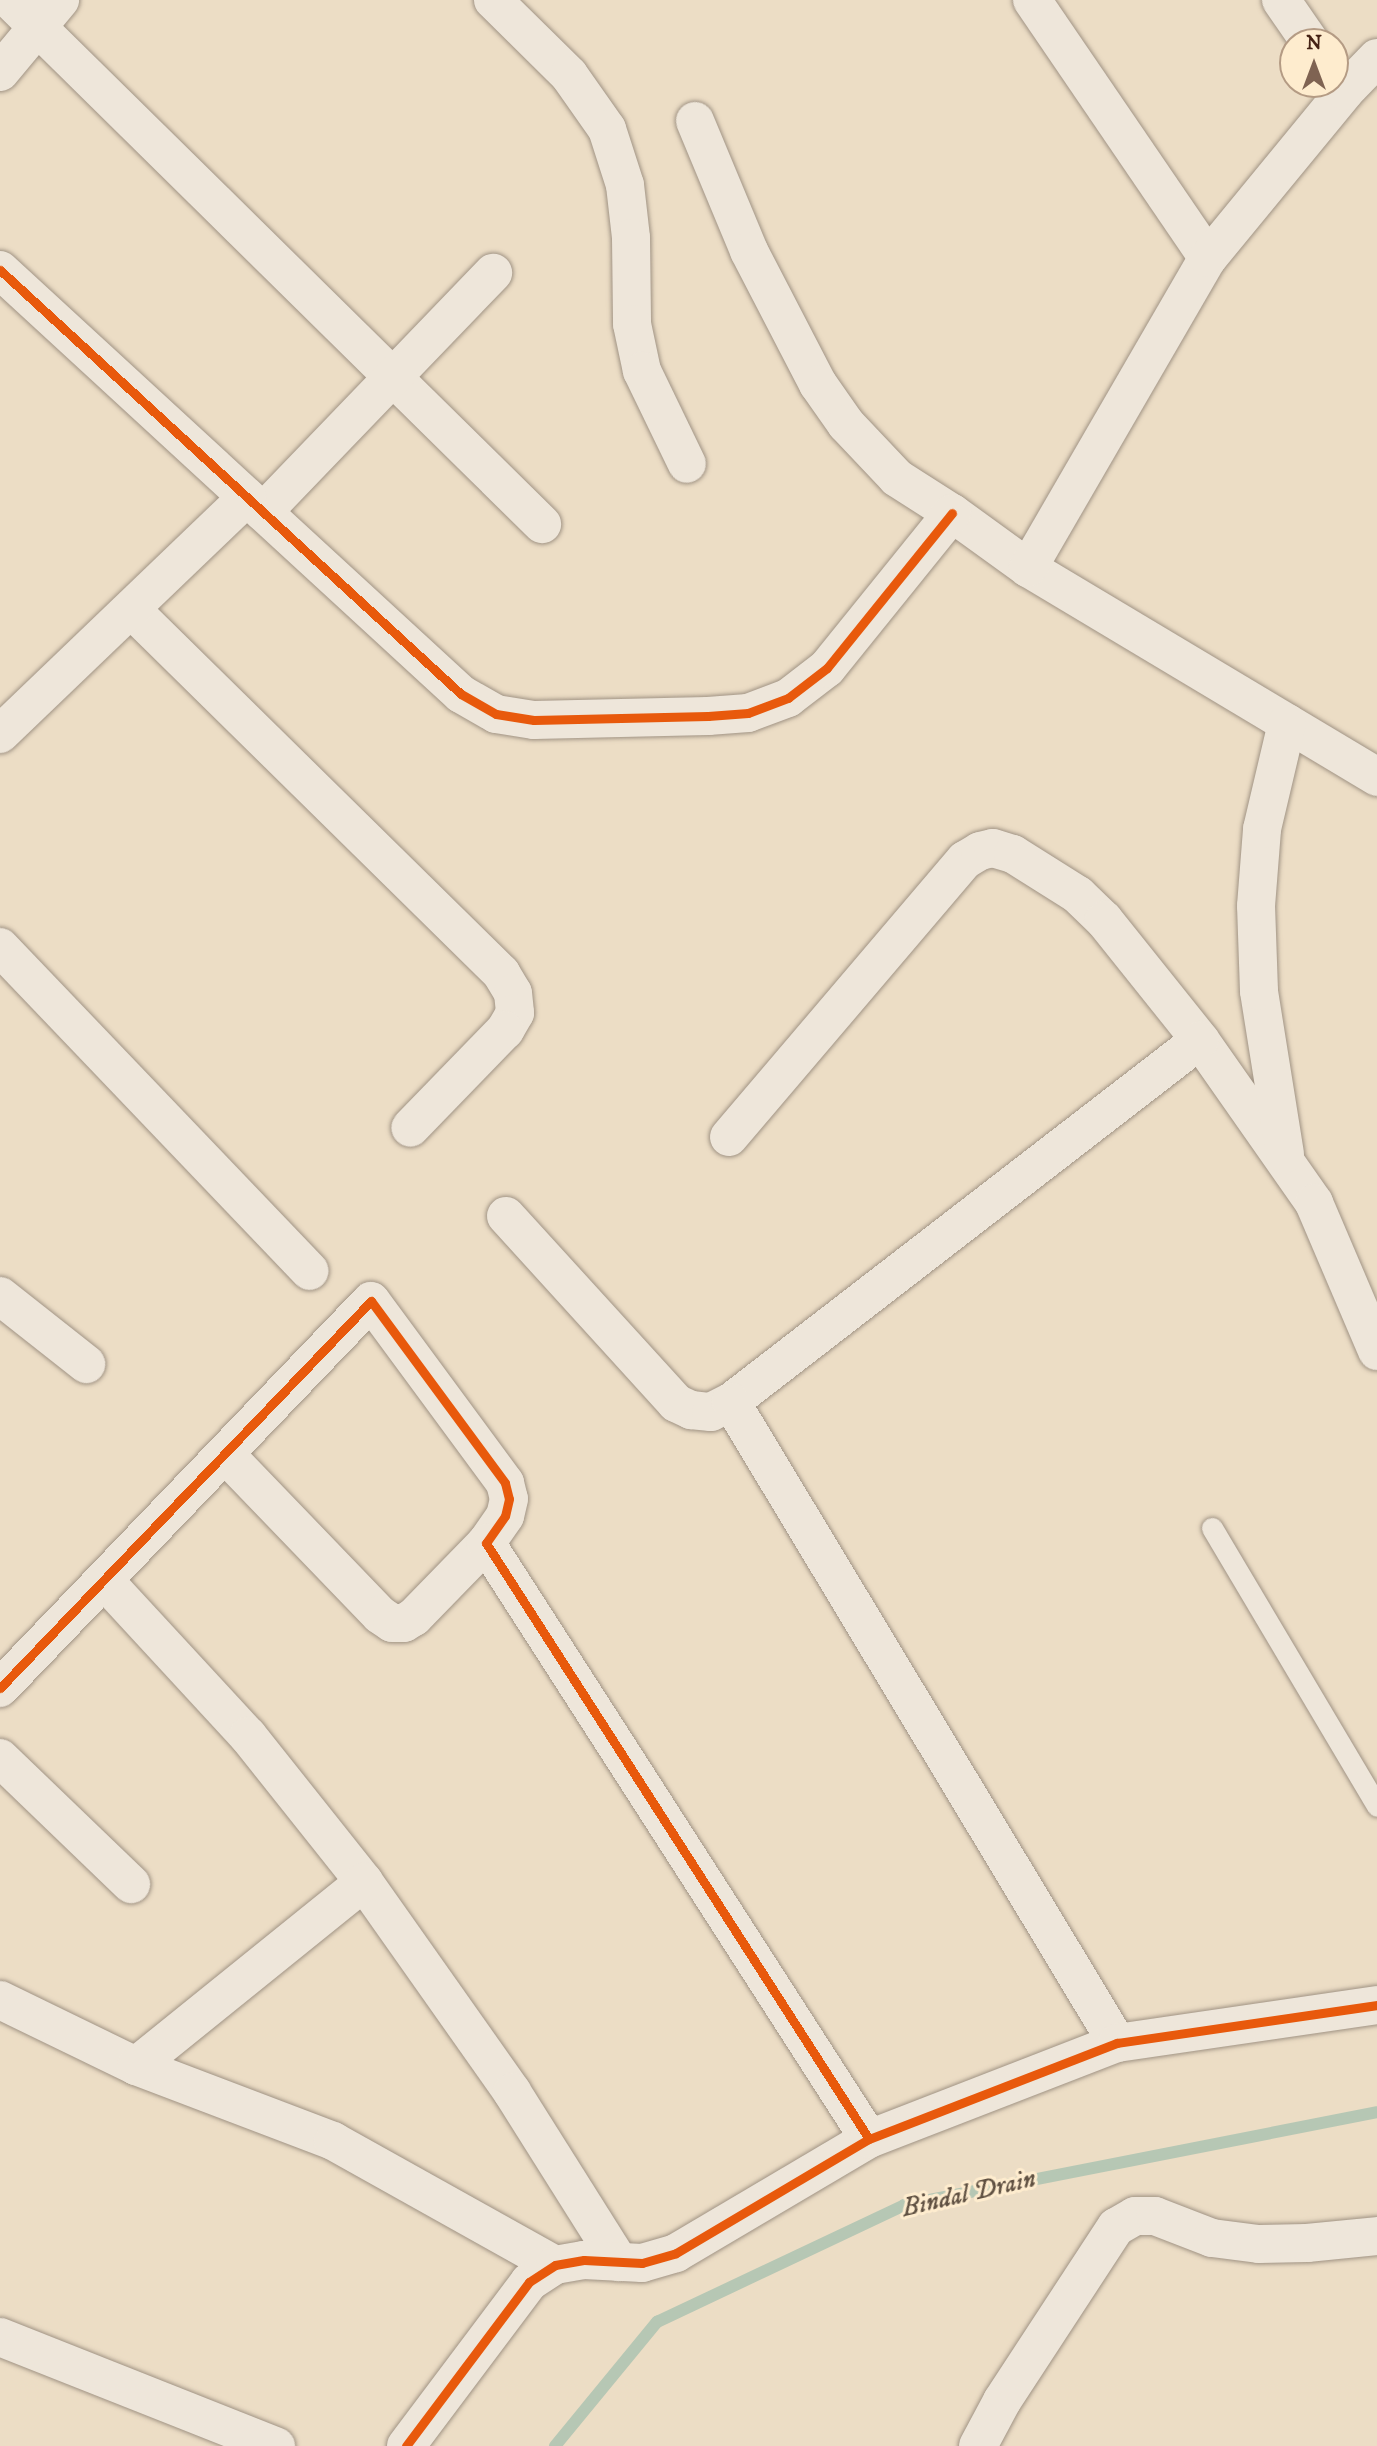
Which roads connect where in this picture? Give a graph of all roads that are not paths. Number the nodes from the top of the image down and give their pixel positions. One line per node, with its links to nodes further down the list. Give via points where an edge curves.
1 (10, 0): 5 (street)
2 (493, 0): 16 (street, via 569,75 607,129 625,185 632,324 642,370)
3 (1031, 0): 12 (street)
4 (1280, 0): 6 (street)
5 (49, 13): 8 (street); 15 (street)
6 (1300, 28)
7 (1377, 58): 9 (street)
8 (0, 72)
9 (1349, 78)
10 (1329, 98): 12 (street)
11 (695, 121): 18 (street, via 749,251 818,384 846,424 897,478)
12 (1208, 258): 20 (street)
13 (0, 270): 17 (street)
14 (494, 273): 15 (street)
15 (392, 378): 17 (street); 19 (street)
16 (687, 464)
17 (255, 505): 18 (street, via 461,694 496,714 534,720 748,713 788,698 827,667); 21 (street)
18 (952, 513): 20 (street)
19 (542, 524)
20 (1028, 568): 22 (street)
21 (132, 610): 23 (street); 27 (street, via 501,973 513,993 515,1013 505,1030)
22 (1287, 723): 24 (street); 29 (street, via 1262,829 1256,906 1259,990)
23 (0, 734)
24 (1377, 777)
25 (0, 947): 31 (street)
26 (1200, 1040): 28 (street, via 1104,920 1067,888 1013,854 993,848 965,860); 29 (street); 35 (street)
27 (410, 1128)
28 (729, 1137)
29 (1286, 1163): 33 (street, via 1314,1203)
30 (506, 1216): 35 (street, via 676,1403 711,1412)
31 (310, 1271)
32 (0, 1296): 34 (street)
33 (1377, 1351)
34 (86, 1364)
35 (731, 1402): 47 (street)
36 (225, 1454): 38 (street, via 392,1623 414,1618); 38 (street, via 372,1301 505,1483 509,1499 505,1516); 39 (street)
37 (1212, 1528): 42 (lane)
38 (486, 1543): 49 (street)
39 (104, 1580): 40 (street); 43 (street, via 248,1736)
40 (0, 1688)
41 (0, 1758): 44 (street)
42 (1377, 1806)
43 (364, 1882): 48 (street); 51 (street, via 512,2092)
44 (131, 1884)
45 (0, 2000): 48 (street)
46 (1377, 2005): 47 (street)
47 (1117, 2043): 49 (street)
48 (136, 2066): 52 (street, via 333,2141)
49 (869, 2139): 51 (street, via 676,2253 642,2263)
50 (1377, 2236): 57 (street, via 1259,2244 1212,2238 1155,2216 1135,2216 1116,2227 1002,2401)
51 (619, 2262): 52 (street, via 584,2260)
52 (555, 2265): 56 (street, via 529,2282)
53 (0, 2337): 54 (street)
54 (236, 2438): 55 (street)
55 (275, 2446)
56 (406, 2446)
57 (978, 2446)

